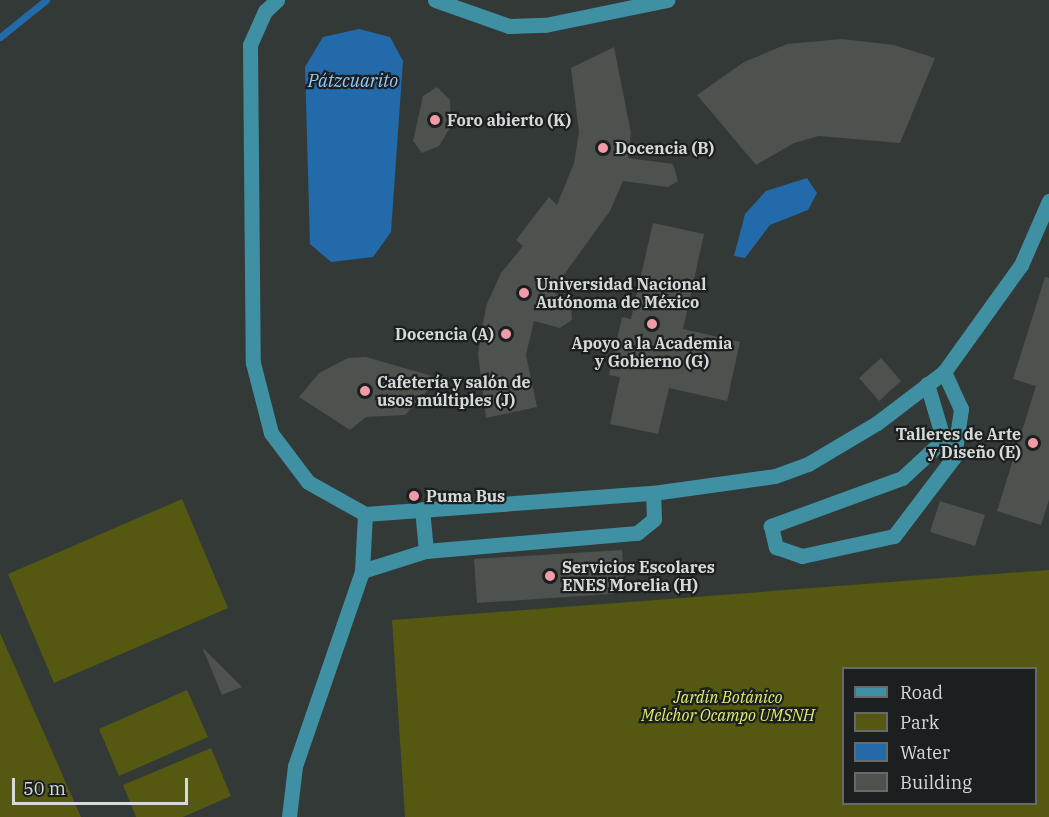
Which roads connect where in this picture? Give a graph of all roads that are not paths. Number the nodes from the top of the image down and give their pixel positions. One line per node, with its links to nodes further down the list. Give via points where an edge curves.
1 (277, 0): 11 (lane, via 265,10 250,45 253,363 271,433 308,482)
2 (435, 0): 3 (lane, via 509,26 545,25)
3 (667, 0)
4 (1049, 201): 5 (lane, via 1021,265)
5 (944, 372): 6 (lane); 8 (lane, via 960,409)
6 (927, 384): 7 (lane, via 942,420); 9 (lane, via 877,423 808,464 775,476)
7 (941, 442): 8 (lane); 8 (lane, via 902,478 771,526 776,547 802,556 894,536)
8 (954, 457)
9 (653, 493): 10 (lane); 12 (lane, via 654,519 637,533)
10 (422, 509): 11 (lane); 12 (lane)
11 (365, 514): 13 (lane)
12 (426, 551): 13 (lane)
13 (362, 571): 14 (lane, via 295,766)
14 (289, 817)

